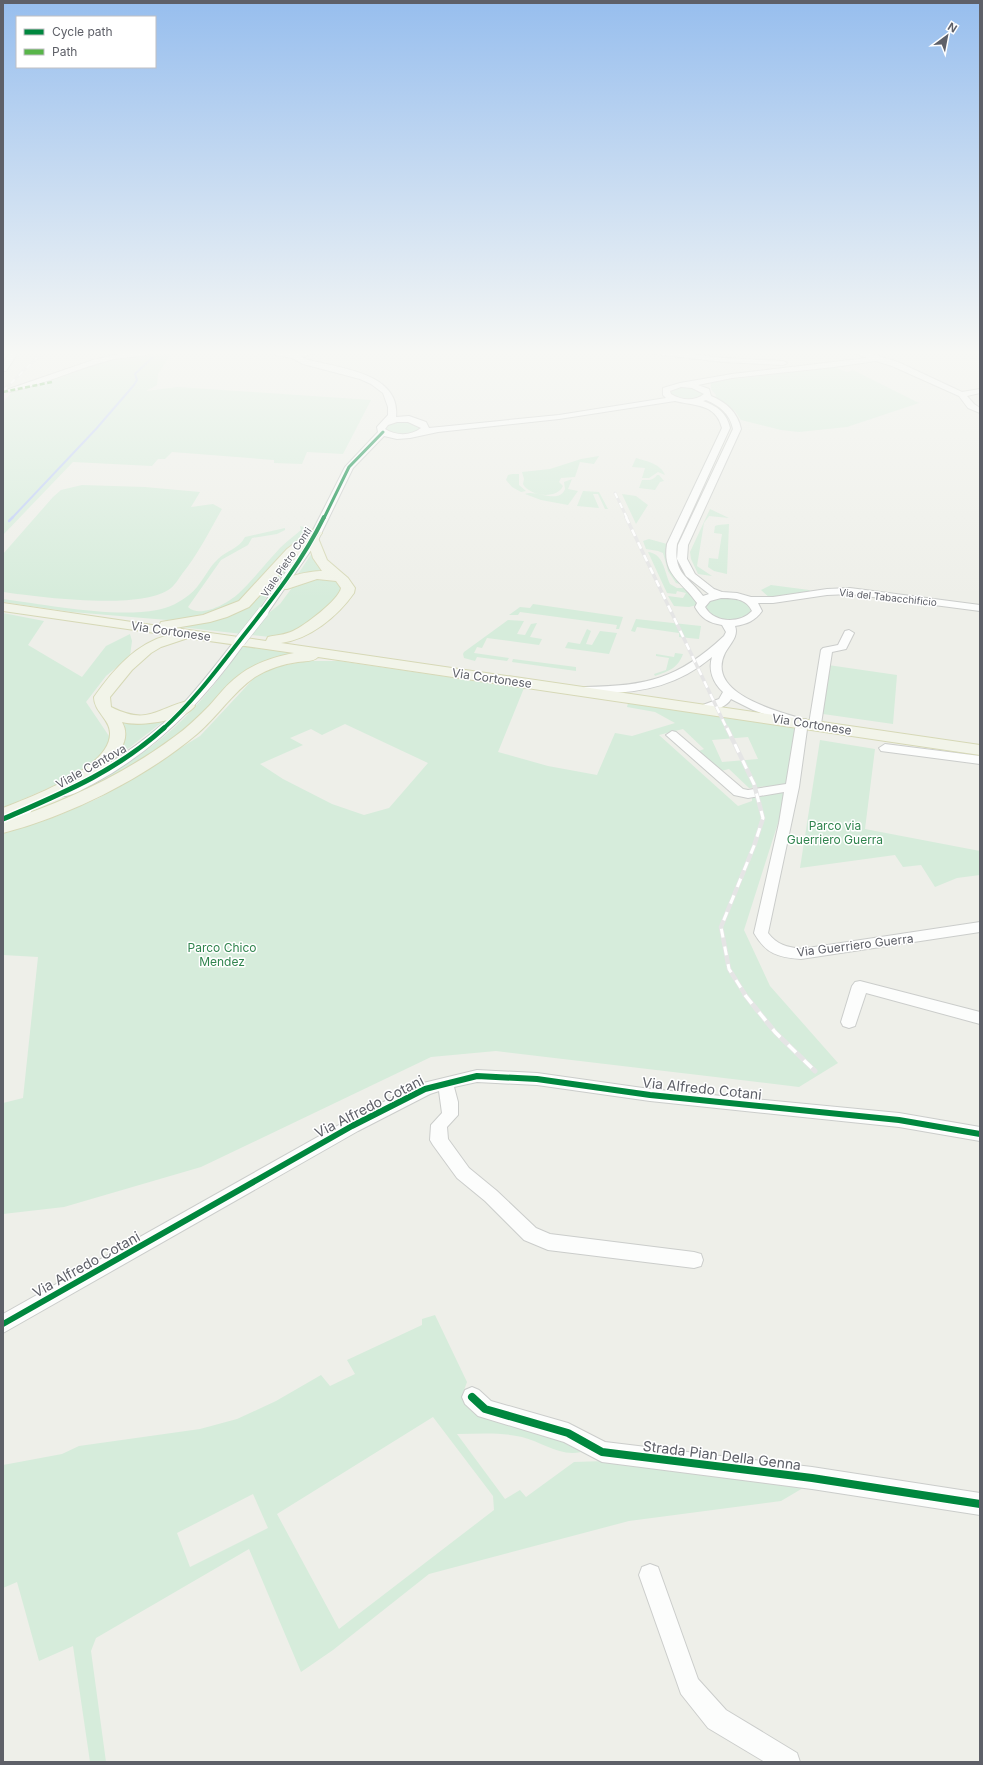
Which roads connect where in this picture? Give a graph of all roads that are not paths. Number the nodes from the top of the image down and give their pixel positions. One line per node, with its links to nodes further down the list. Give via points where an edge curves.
1 (382, 433): 7 (street, Viale Pietro Conti)
2 (389, 433): 6 (street, Viale Pietro Conti)
3 (418, 433): 6 (street, Viale Pietro Conti)
4 (724, 433): 13 (street, via 670,553 671,566)
5 (736, 433): 11 (street, via 683,545 682,559 688,571 710,591)
6 (400, 436): 7 (street, Viale Pietro Conti)
7 (364, 452): 8 (street, Viale Pietro Conti, via 349,467)
8 (315, 536): 9 (main road, via 322,563); 10 (street, Viale Pietro Conti); 18 (main road, via 292,552 244,604 191,622)
9 (344, 580): 10 (main road, via 331,575 315,574); 19 (main road, via 348,588 347,593)
10 (282, 586): 24 (street, Viale Pietro Conti, bridge)
11 (721, 595): 12 (street, Via del Tabacchificio); 13 (street)
12 (749, 600): 15 (street, Via del Tabacchificio, via 772,600 850,591); 16 (street, via 756,606 754,617 747,621)
13 (702, 602): 16 (street, via 700,607 706,615)
14 (3, 607): 17 (main road, Via Cortonese)
15 (980, 608)
16 (725, 622): 23 (street, via 730,627)
17 (127, 625): 18 (main road, Via Cortonese); 26 (main road, via 140,639)
18 (141, 627): 20 (main road, Via Cortonese)
19 (312, 630): 24 (main road, via 285,639); 25 (main road, via 302,641); 27 (main road, via 313,640 319,645)
20 (171, 632): 22 (main road, Via Cortonese); 26 (main road, via 153,636)
21 (849, 633): 33 (street, Via Guerriero Guerra, via 842,647 827,650)
22 (198, 636): 24 (main road, Via Cortonese); 26 (main road, via 163,641)
23 (730, 638): 28 (street, via 682,674 669,679 639,687); 29 (street, via 716,665 720,681)
24 (246, 641): 25 (main road, Via Cortonese); 30 (street, Viale Centova)
25 (288, 647): 27 (main road, Via Cortonese)
26 (141, 649): 31 (main road, via 102,697)
27 (346, 655): 28 (main road, Via Cortonese); 41 (main road, via 309,656 266,665 242,680 209,715 180,740 89,794)
28 (570, 690): 32 (main road, Via Cortonese)
29 (729, 692): 32 (street, via 724,701); 33 (street, via 749,704)
30 (187, 706): 31 (main road, via 150,721 123,719); 40 (street, Viale Centova, via 145,745 107,771)
31 (102, 709): 39 (main road, via 116,723 118,736 114,750 103,763 81,778)
32 (704, 709): 33 (main road, Via Cortonese)
33 (803, 722): 36 (main road, Via Cortonese); 38 (street, Via Guerriero Guerra)
34 (672, 735): 38 (street, via 739,792 748,794)
35 (885, 748): 37 (street)
36 (980, 750)
37 (980, 760)
38 (793, 787): 42 (street, Via Guerriero Guerra, via 761,933 767,943 782,952 801,954)
39 (3, 814)
40 (3, 820)
41 (3, 828)
42 (980, 927)
43 (980, 1018): 44 (street, via 860,986)
44 (849, 1022)
45 (444, 1083): 46 (street, Via Alfredo Cotani, via 477,1076 537,1079 657,1095 899,1120); 47 (street, via 450,1102 450,1114 440,1125 439,1140 463,1173 530,1234 548,1242); 48 (street, Via Alfredo Cotani, via 425,1089 352,1126)
46 (980, 1134)
47 (694, 1260)
48 (3, 1324)
49 (472, 1397): 50 (street, Strada Pian Della Genna, via 485,1409 568,1433 602,1452 812,1478)
50 (980, 1504)
51 (650, 1575): 52 (street, via 689,1686 717,1719)
52 (788, 1762)

